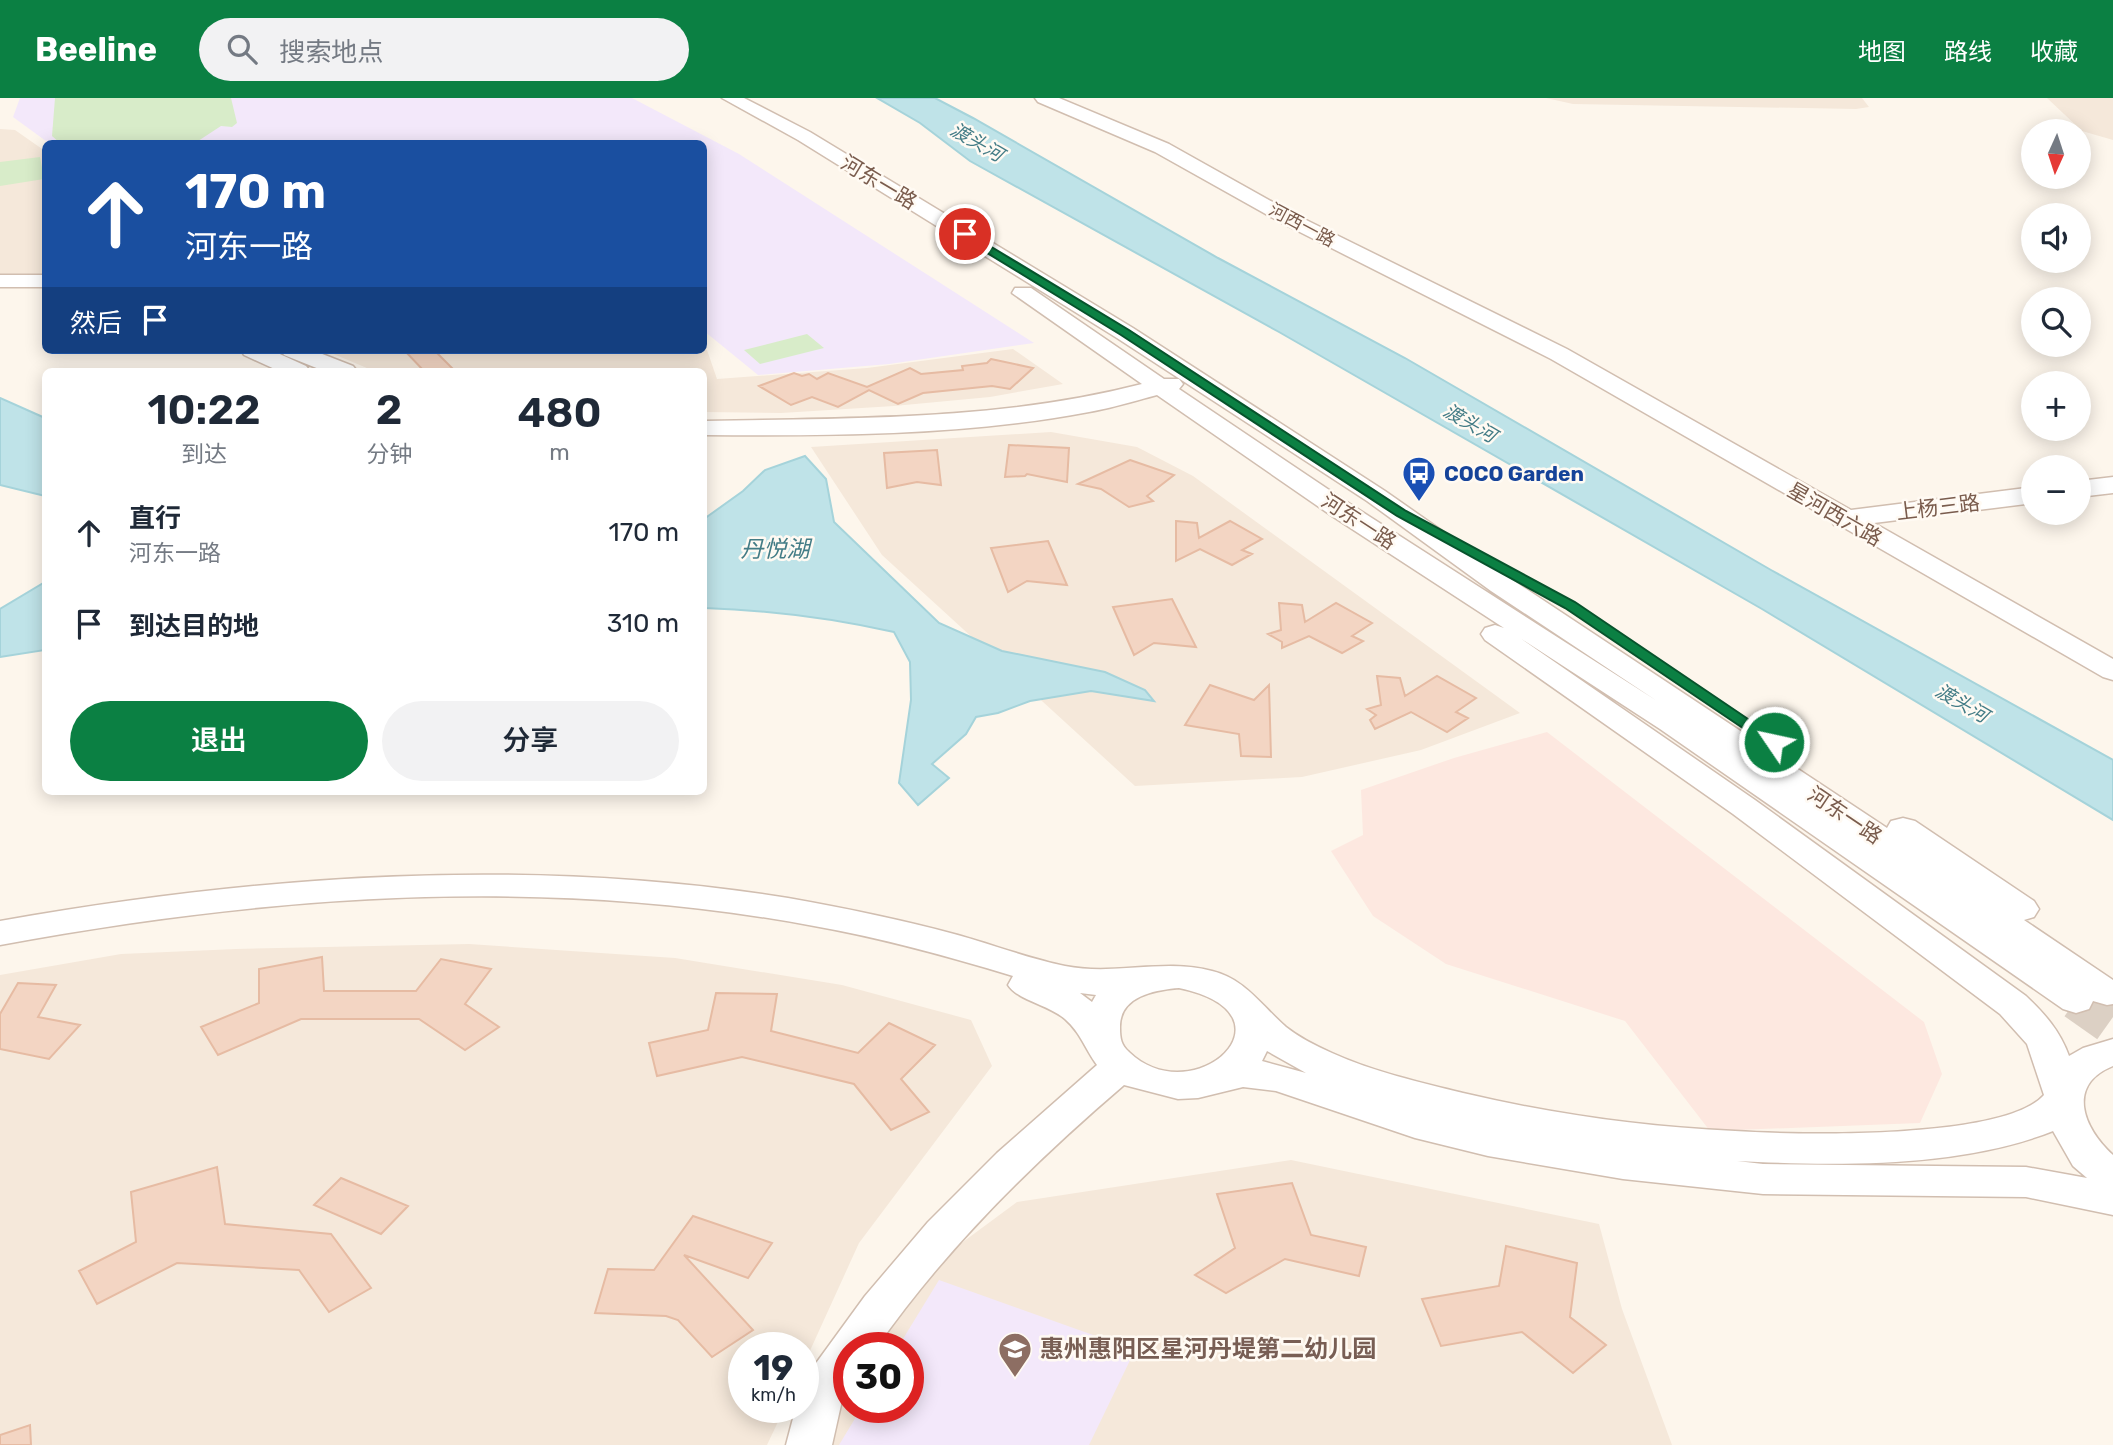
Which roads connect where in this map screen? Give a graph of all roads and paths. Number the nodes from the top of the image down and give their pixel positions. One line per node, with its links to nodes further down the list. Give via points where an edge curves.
1 (706, 98): 14 (street, 河东一路, via 783,138 929,228)
2 (731, 98): 13 (street, 河东一路, via 804,136)
3 (1044, 98): 10 (street, 河西一路, via 1162,148 1287,218)
4 (0, 281): 5 (street)
5 (42, 281)
6 (0, 290): 7 (street)
7 (42, 291)
8 (261, 354): 11 (street)
9 (302, 354): 12 (street)
10 (1559, 354): 21 (street, 星河西六路)
11 (291, 368)
12 (337, 368)
13 (1186, 373): 14 (street); 26 (street, 河东一路)
14 (1152, 382): 15 (street, via 1038,399 845,413); 16 (street, via 1090,405 991,419); 20 (street, 河东一路)
15 (707, 417)
16 (707, 428)
17 (2113, 485): 18 (street)
18 (2091, 488)
19 (2021, 497): 21 (street, 上杨三路)
20 (1341, 510): 27 (street, 河东一路, via 1671,723); 33 (street, via 1486,628 1989,985 2045,1042)
21 (1843, 519): 22 (street, 星河西六路)
22 (2113, 671)
23 (0, 933): 25 (street, via 171,903 348,886 633,890 817,914 1074,979)
24 (0, 948): 29 (street, via 147,922 447,899 625,907 761,923 985,974 1056,993 1079,1009)
25 (1143, 981): 28 (street, via 1175,975 1200,979 1232,993); 29 (street, via 1111,999 1101,1015)
26 (2110, 983)
27 (2076, 1000)
28 (1253, 1016): 32 (street, via 1256,1034 1251,1052 1238,1068); 33 (street, via 1283,1044 1316,1062 1398,1091 1540,1124 1684,1144 1810,1149 1936,1143 1983,1136 2044,1118)
29 (1100, 1033): 31 (street, via 1107,1051)
30 (2113, 1052): 33 (street, via 2094,1058 2073,1074)
31 (1121, 1066): 32 (street, via 1142,1078 1167,1084); 36 (street, via 1056,1121 939,1235)
32 (1218, 1079): 35 (street, via 1244,1073 1280,1078 1415,1124 1623,1164 1763,1179 2026,1182)
33 (2064, 1097): 34 (street, via 2069,1125 2087,1154)
34 (2113, 1179)
35 (2113, 1199)
36 (861, 1332)
37 (833, 1374): 38 (street, via 822,1390)
38 (809, 1445)

